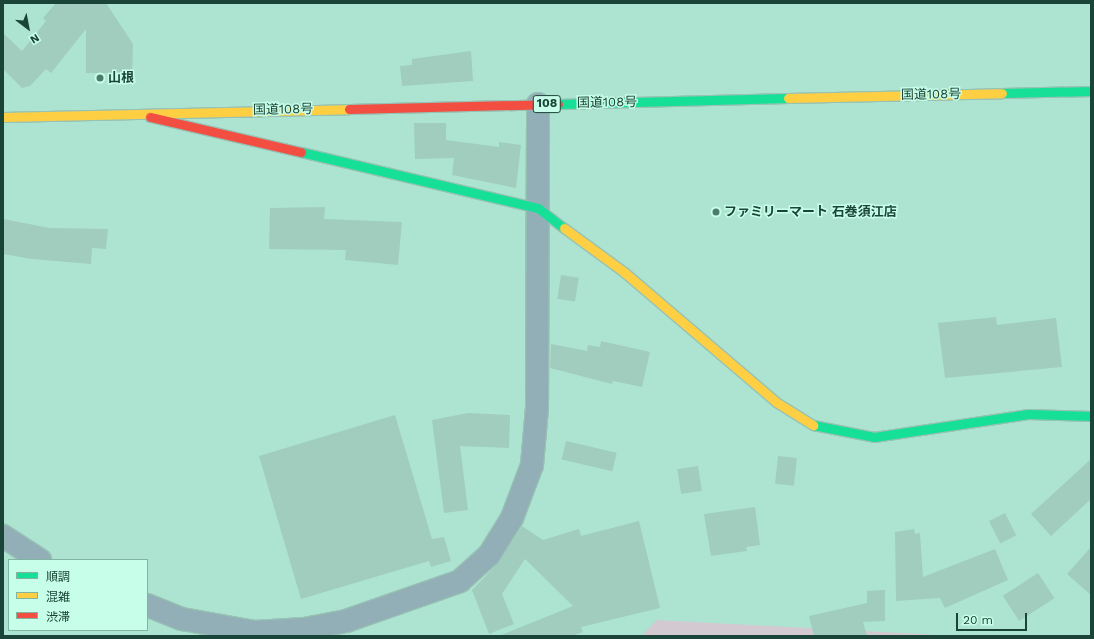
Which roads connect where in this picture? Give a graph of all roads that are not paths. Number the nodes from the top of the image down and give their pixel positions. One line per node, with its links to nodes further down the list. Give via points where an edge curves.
1 (1091, 91): 2 (main road, 国道108号 / 108)
2 (538, 104): 3 (main road, 国道108号 / 108); 5 (street)
3 (138, 114): 4 (main road, 国道108号 / 108); 5 (main road)
4 (3, 117)
5 (538, 208): 6 (main road, via 624,272 776,402 809,424 874,436 1028,414); 9 (street, via 537,408 532,465 512,518 489,556 460,580 346,621 304,629 255,632 182,619)
6 (1091, 416)
7 (3, 536): 8 (street)
8 (38, 559)
9 (148, 605)

